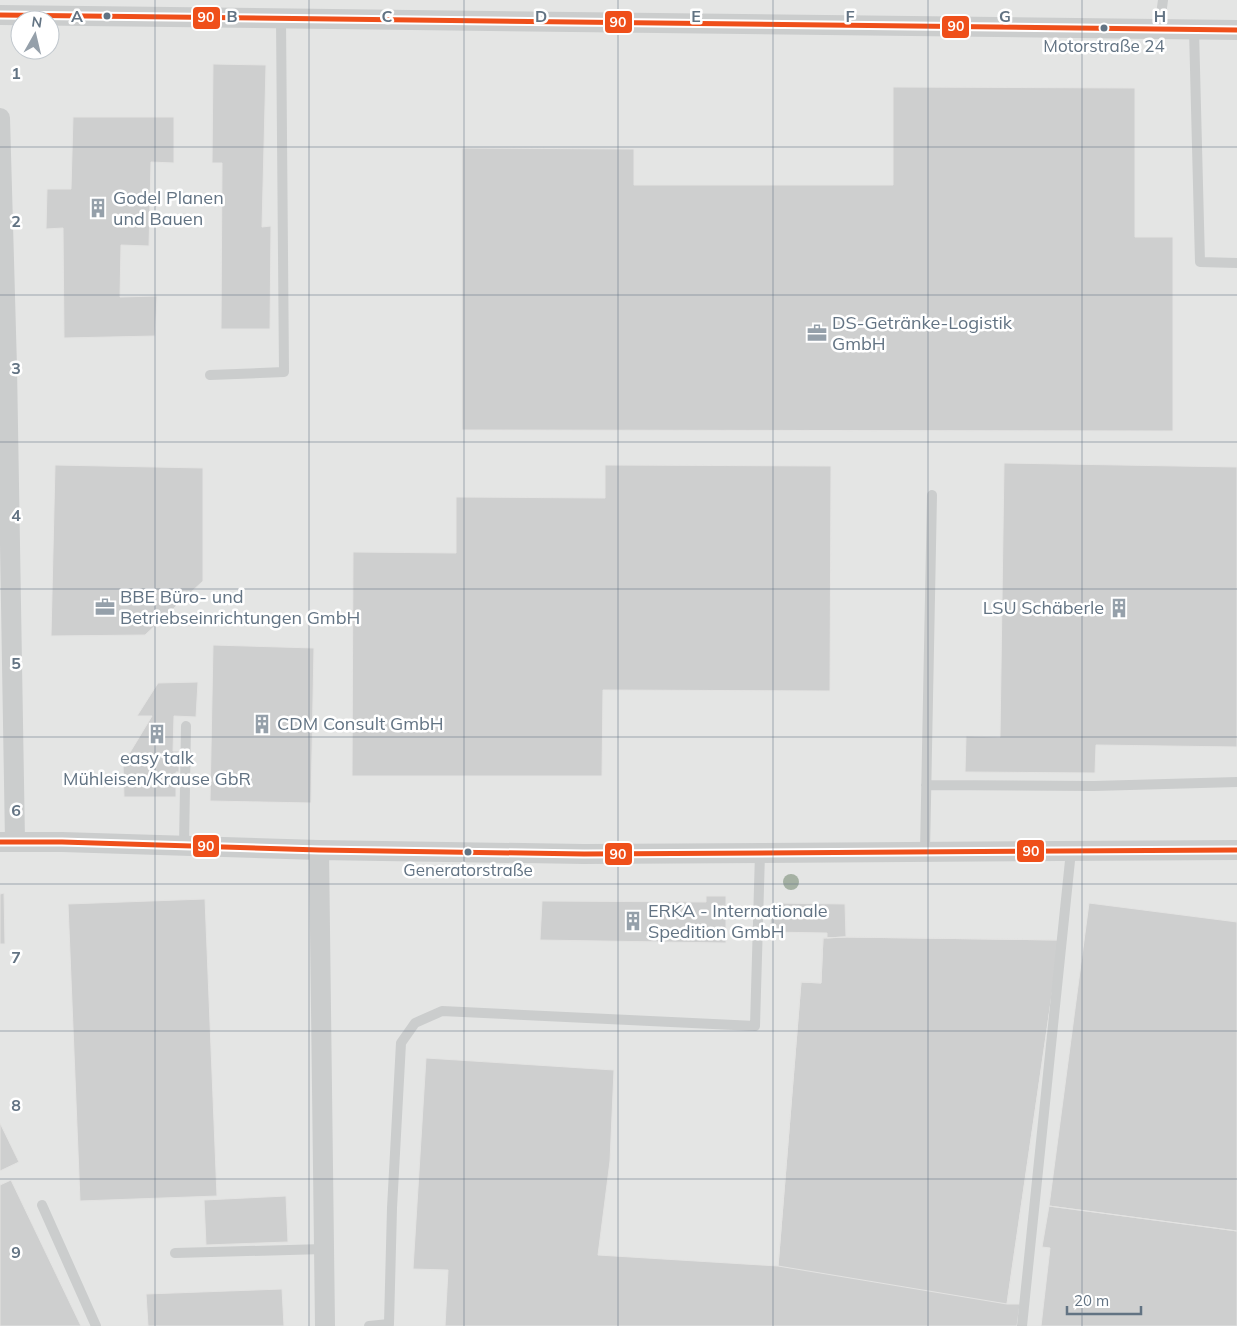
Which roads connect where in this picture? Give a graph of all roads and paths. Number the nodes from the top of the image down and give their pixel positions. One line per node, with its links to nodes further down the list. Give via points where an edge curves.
1 (1162, 0): 4 (lane)
2 (0, 15): 3 (street)
3 (281, 19): 4 (street); 10 (lane, via 284,372)
4 (1159, 30): 5 (street)
5 (1194, 30): 6 (street); 9 (lane, via 1200,262)
6 (1237, 30)
7 (0, 118): 8 (street)
8 (2, 230): 15 (street, via 7,379)
9 (1237, 263)
10 (210, 375)
11 (932, 495): 14 (lane)
12 (186, 726): 16 (lane)
13 (1237, 782): 14 (lane, via 1094,786)
14 (926, 785): 20 (lane)
15 (8, 842): 16 (street)
16 (184, 846): 17 (street)
17 (318, 850): 21 (street); 23 (street)
18 (1237, 850): 19 (street)
19 (1071, 851): 20 (street); 28 (lane)
20 (925, 852): 21 (street)
21 (760, 853): 27 (lane, via 755,1026 442,1011 415,1023 402,1043 389,1324)
22 (42, 1205): 25 (lane)
23 (324, 1249): 24 (lane); 26 (street)
24 (175, 1253)
25 (96, 1326)
26 (325, 1326)
27 (369, 1326)
28 (1022, 1326)

